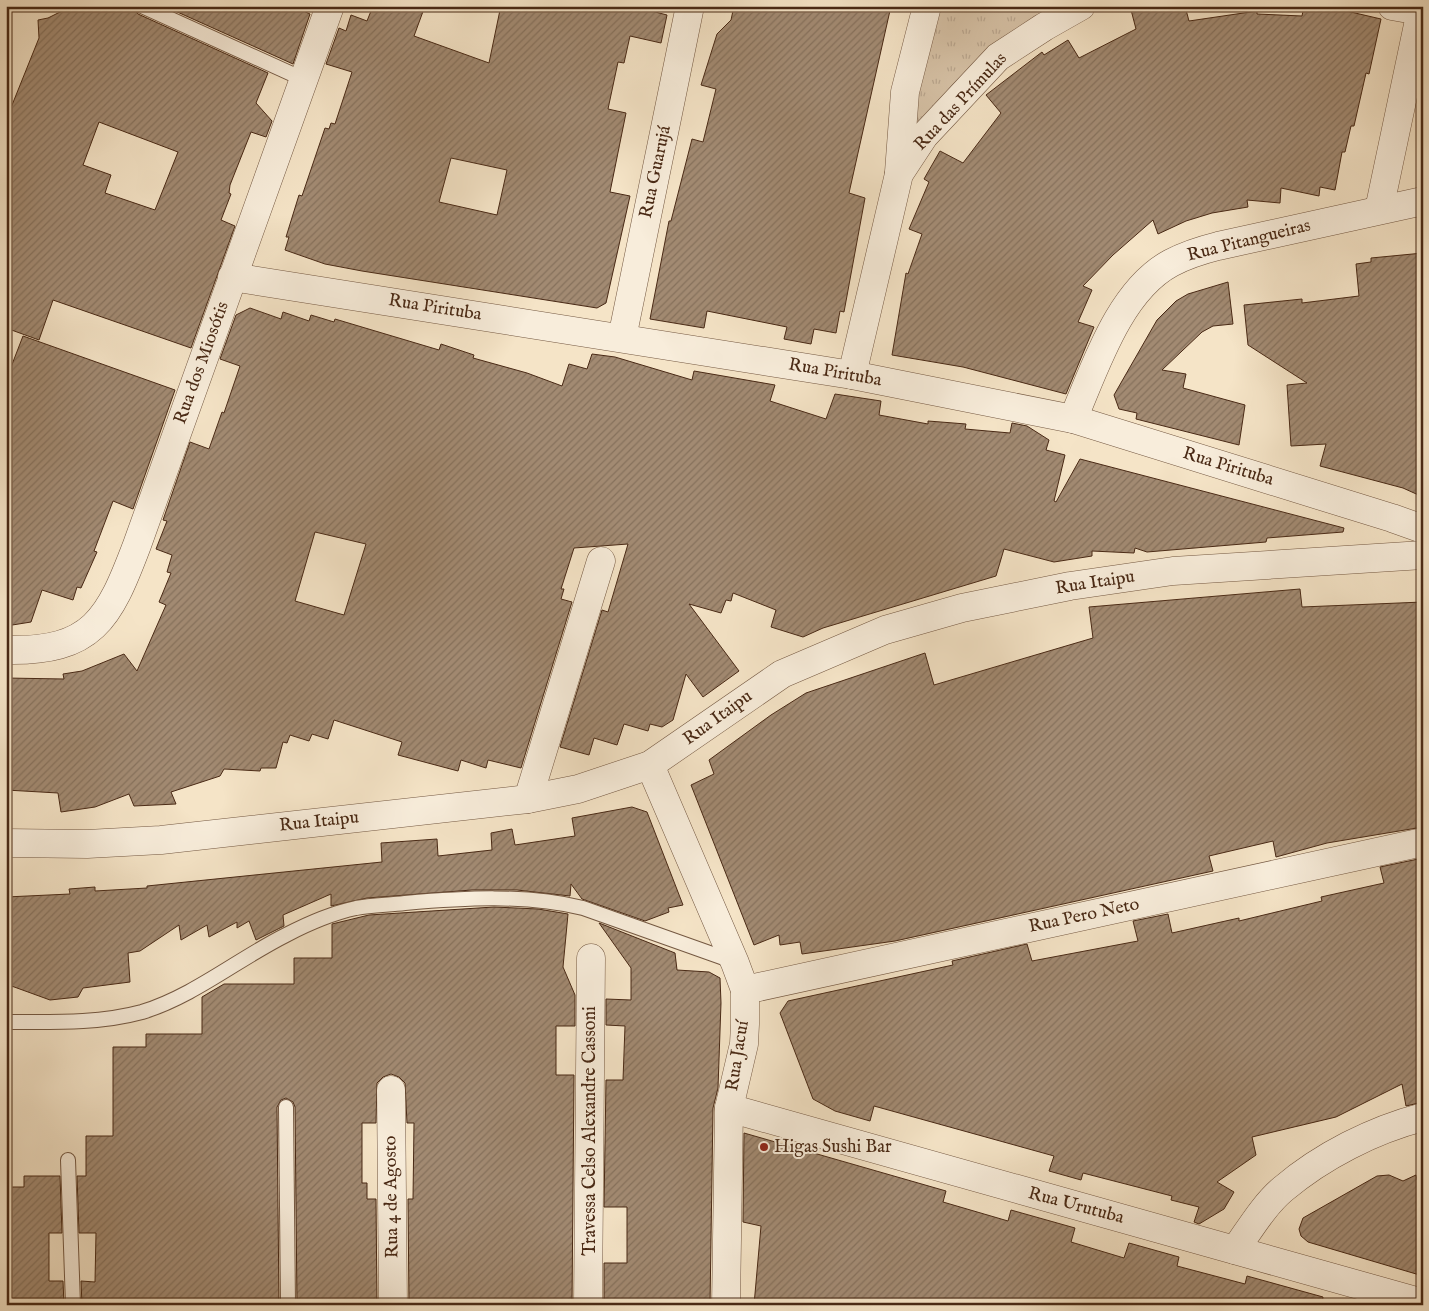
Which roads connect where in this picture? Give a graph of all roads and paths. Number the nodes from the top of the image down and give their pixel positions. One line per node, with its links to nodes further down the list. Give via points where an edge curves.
1 (142, 6): 8 (lane)
2 (330, 6): 8 (street, Rua dos Miosótis)
3 (690, 6): 13 (street, Rua Guarujá)
4 (927, 6): 9 (street, Rua das Prímulas, via 905,92)
5 (1081, 6): 9 (street, Rua das Prímulas, via 998,57 924,136)
6 (1392, 6): 7 (street)
7 (1421, 9): 11 (street)
8 (303, 79): 12 (street, Rua dos Miosótis)
9 (899, 174): 14 (street, Rua das Prímulas)
10 (1423, 201): 11 (street, Rua Pitangueiras)
11 (1379, 210): 15 (street, Rua Pitangueiras, via 1218,246 1170,263 1128,304 1106,342)
12 (232, 277): 13 (street, Rua Pirituba); 19 (street, Rua dos Miosótis, via 137,545 113,603 86,633 62,644 36,650)
13 (622, 338): 14 (street, Rua Pirituba)
14 (852, 375): 15 (street, Rua Pirituba)
15 (1073, 419): 16 (street, Rua Pirituba)
16 (1423, 529)
17 (1423, 555): 20 (street, Rua Itaipu, via 1173,571 1070,586 962,608 885,630 782,674)
18 (601, 561): 21 (street)
19 (6, 650)
20 (650, 765): 21 (street, Rua Itaipu, via 578,789); 25 (street, Rua Jacuí)
21 (528, 799): 23 (street, Rua Itaipu, via 161,840 87,844)
22 (1423, 842): 26 (street, Rua Pero Neto)
23 (6, 843)
24 (591, 958): 38 (street, Travessa Celso Alexandre Cassoni)
25 (735, 962): 26 (street, Rua Jacuí); 27 (lane, via 563,903 456,899 356,908 334,915 286,935 175,999 142,1012 93,1020)
26 (745, 990): 30 (street, Rua Jacuí, via 744,1044)
27 (6, 1022)
28 (391, 1090): 37 (street, Rua 4 de Agosto)
29 (286, 1107): 36 (lane)
30 (729, 1108): 33 (street, Rua Urutuba); 39 (street, Rua Jacuí)
31 (1423, 1117): 33 (street, via 1363,1139 1322,1161 1282,1190)
32 (68, 1160): 35 (lane)
33 (1235, 1250): 34 (street, Rua Urutuba)
34 (1423, 1303)
35 (73, 1305)
36 (288, 1305)
37 (393, 1305)
38 (588, 1305)
39 (726, 1305)

